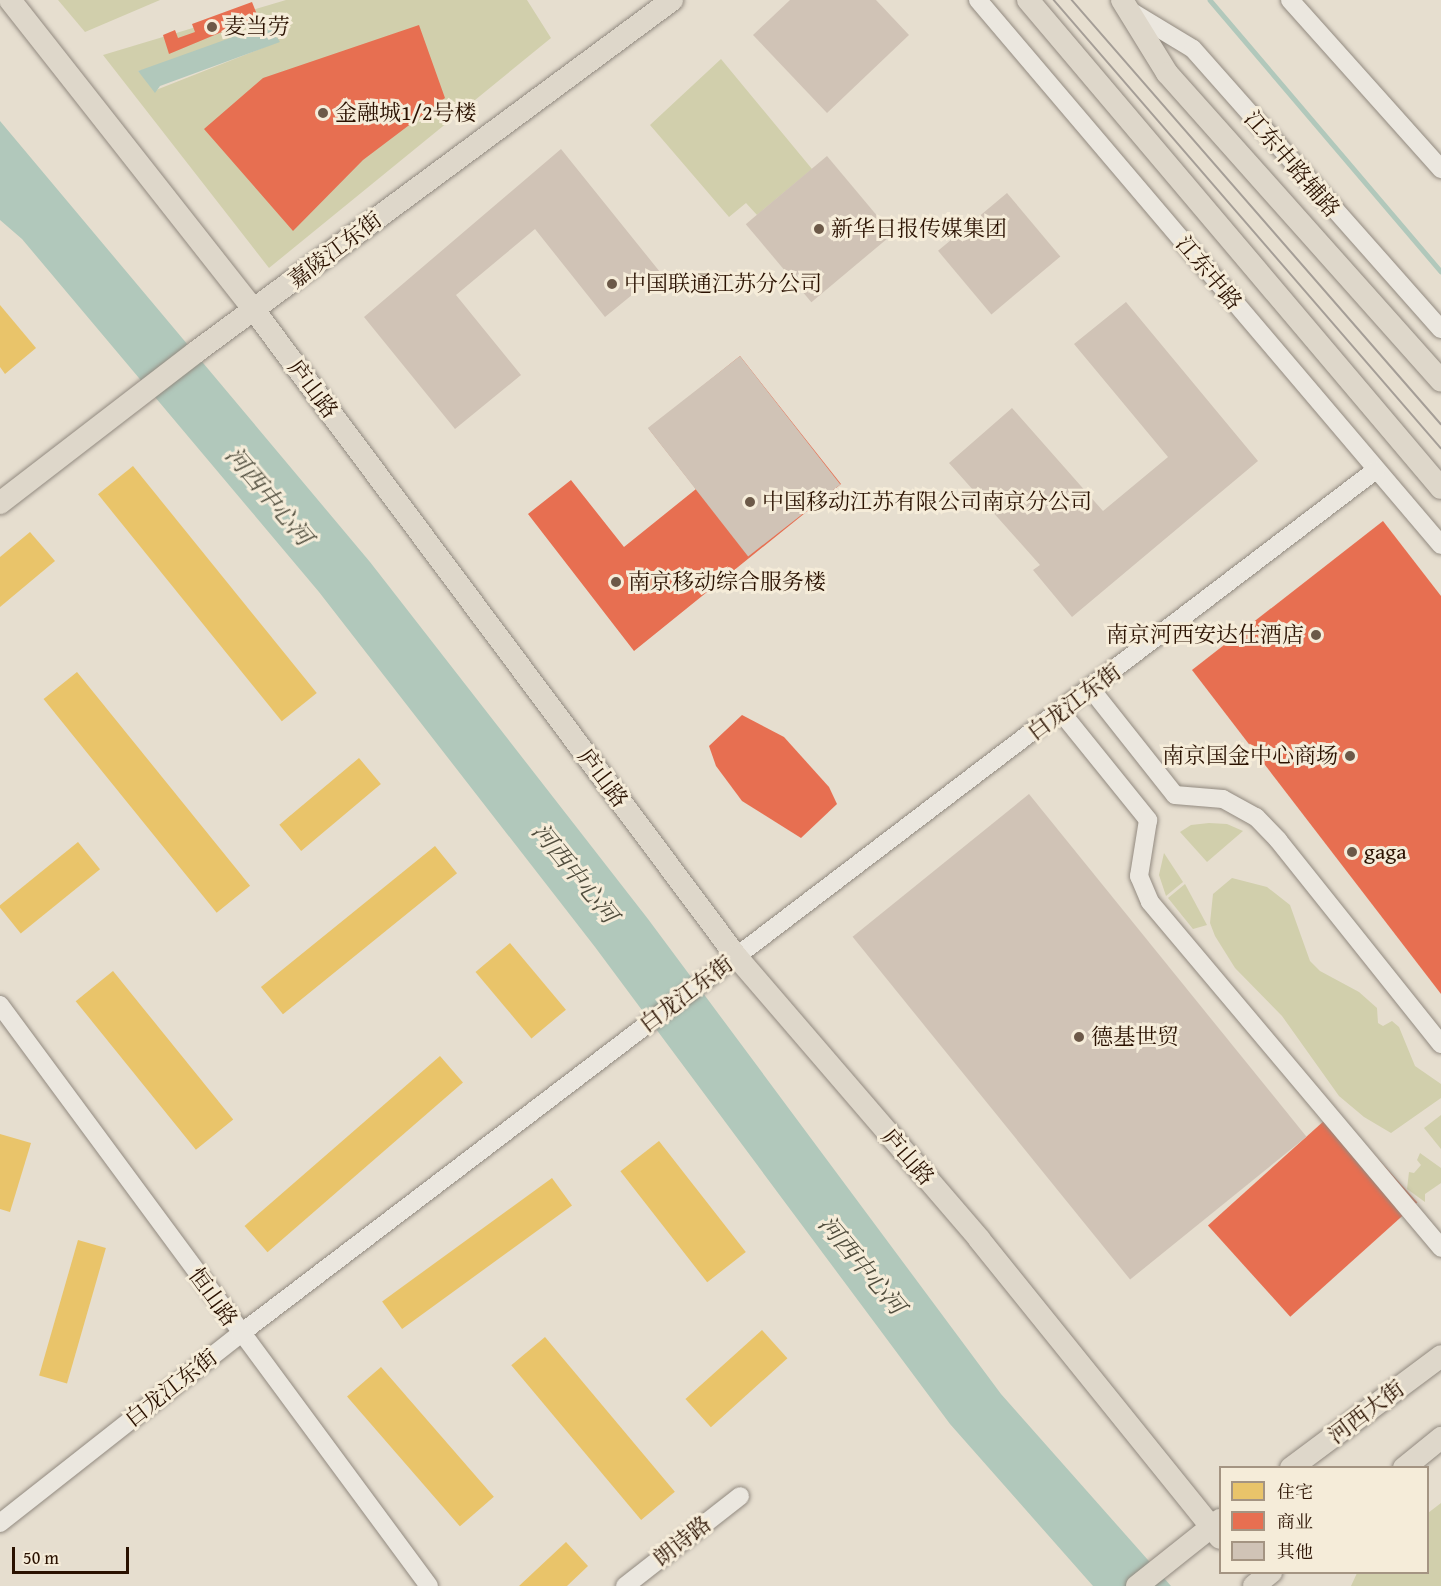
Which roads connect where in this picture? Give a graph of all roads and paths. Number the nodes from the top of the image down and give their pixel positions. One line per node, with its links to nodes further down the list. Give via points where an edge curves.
1 (10, 0): 8 (main road, 庐山路)
2 (672, 0): 8 (main road, 嘉陵江东街)
3 (978, 0): 11 (street, 江东中路)
4 (1028, 0): 12 (main road, 江东中路)
5 (1290, 0): 7 (street)
6 (1127, 6): 9 (street, 江东中路辅路, via 1193,49); 10 (main road, via 1167,73)
7 (1441, 169)
8 (254, 310): 13 (main road, 嘉陵江东街); 17 (main road, 庐山路)
9 (1441, 329)
10 (1441, 381)
11 (1376, 470): 14 (street, 江东中路); 15 (street, 白龙江东街)
12 (1441, 488)
13 (0, 503)
14 (1441, 545)
15 (1091, 690): 16 (street, 白龙江东街); 19 (street, via 1175,795 1223,799 1256,817)
16 (1061, 712): 17 (street, 白龙江东街); 20 (street, via 1148,820 1139,876 1150,902)
17 (736, 956): 21 (street, 白龙江东街); 28 (main road, 庐山路, via 979,1239)
18 (0, 1005): 21 (street, 恒山路)
19 (1441, 1044)
20 (1441, 1248)
21 (240, 1334): 27 (street, 白龙江东街); 30 (street, 恒山路)
22 (1441, 1356): 24 (main road, 河西大街)
23 (1441, 1438): 25 (main road)
24 (1292, 1466)
25 (1405, 1466)
26 (740, 1496): 31 (street, 朗诗路)
27 (0, 1523)
28 (1217, 1528): 29 (main road)
29 (1145, 1579)
30 (429, 1586)
31 (625, 1586)

